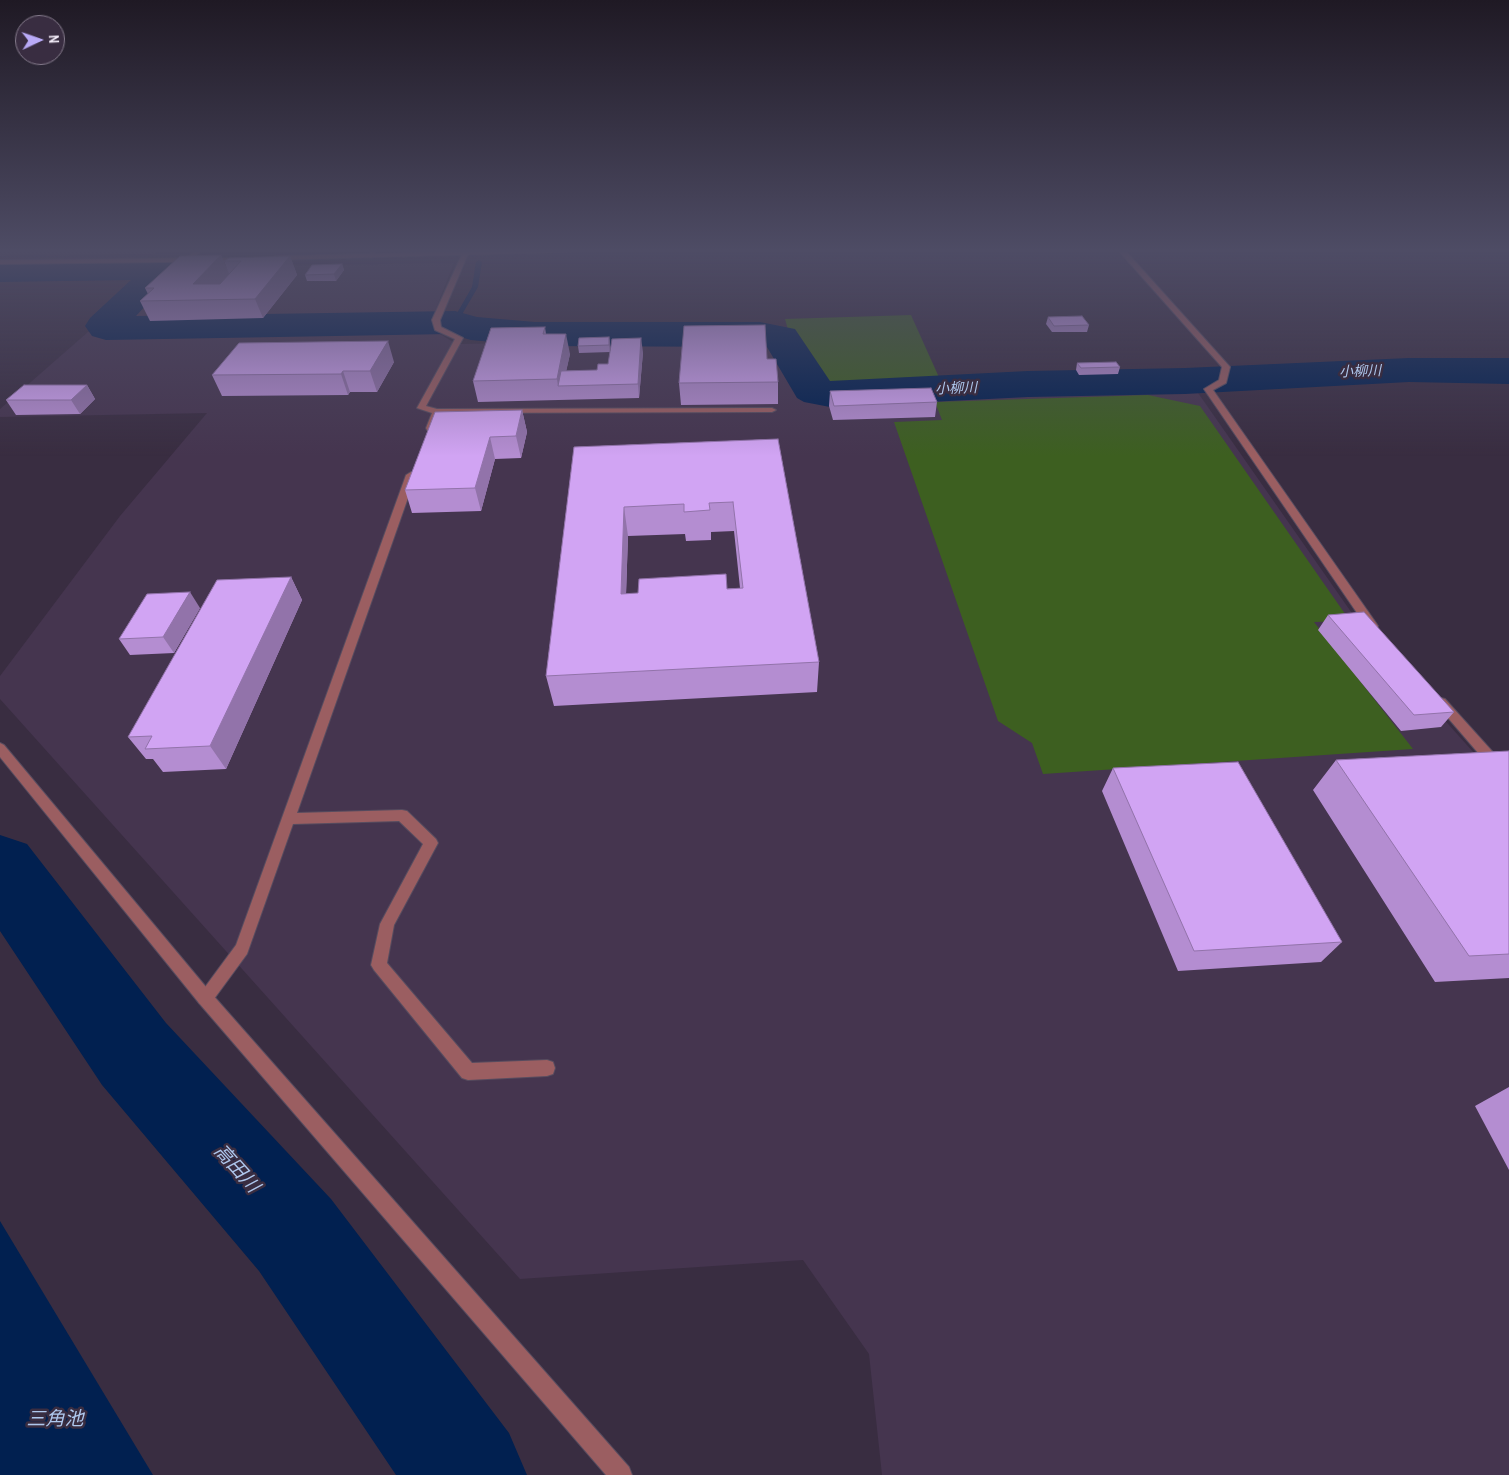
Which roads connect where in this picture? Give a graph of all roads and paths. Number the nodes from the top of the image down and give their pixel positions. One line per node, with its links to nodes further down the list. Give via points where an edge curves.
1 (439, 318): 4 (street, via 437,324 460,338 422,408)
2 (1182, 318): 7 (street, via 1226,367 1224,378 1208,389)
3 (772, 410): 4 (street)
4 (437, 411): 5 (street)
5 (427, 436)
6 (417, 461): 11 (street)
7 (1379, 634)
8 (1431, 690): 10 (street)
9 (0, 748): 12 (street)
10 (1509, 779)
11 (288, 819): 12 (street, via 242,949); 13 (street, via 402,815 431,843 387,924 379,965 468,1072)
12 (205, 998): 14 (street)
13 (547, 1068)
14 (622, 1475)

